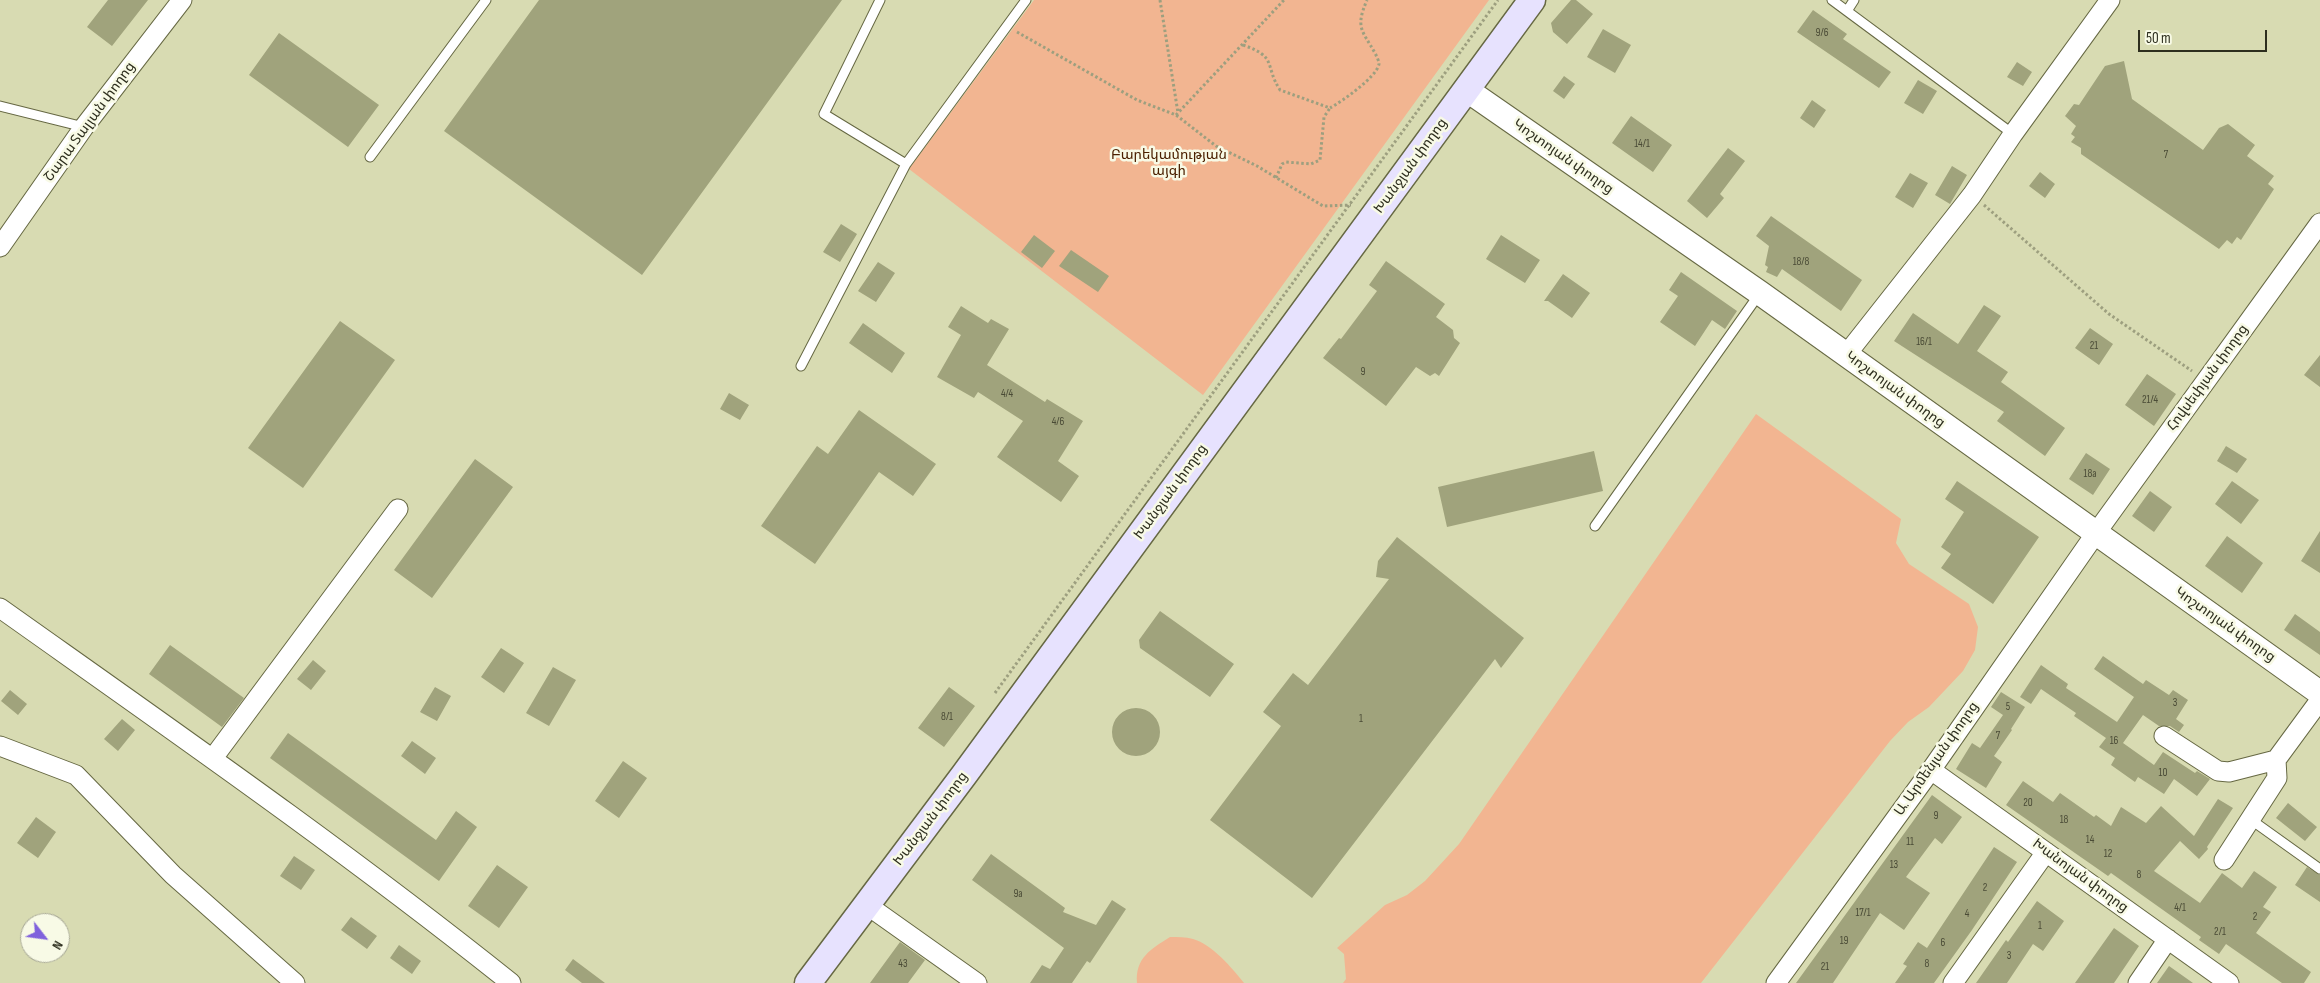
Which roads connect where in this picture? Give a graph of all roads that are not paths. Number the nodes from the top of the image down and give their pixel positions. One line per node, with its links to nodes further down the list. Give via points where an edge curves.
1 (182, 0): 12 (street, Շարա Տալյան փողոց)
2 (486, 0): 14 (lane)
3 (880, 0): 15 (lane, via 824,114)
4 (1026, 0): 15 (lane)
5 (1532, 0): 10 (main road, Խանջյան փողոց)
6 (1832, 0): 9 (lane)
7 (1854, 0): 9 (lane)
8 (2110, 0): 13 (street)
9 (1847, 11): 13 (lane)
10 (1467, 90): 18 (street, Կոշտոյան փողոց); 36 (main road, Խանջյան փողոց)
11 (0, 106): 12 (lane)
12 (84, 128): 17 (street, Շարա Տալյան փողոց)
13 (2013, 134): 19 (street, via 1972,195)
14 (370, 157)
15 (906, 164): 20 (lane)
16 (2320, 223): 23 (street, Հովսեփյան փողոց)
17 (0, 247)
18 (1760, 293): 19 (street, Կոշտոյան փողոց); 22 (lane)
19 (1846, 355): 23 (street, Կոշտոյան փողոց)
20 (801, 366)
21 (398, 509): 29 (street)
22 (1596, 526)
23 (2096, 533): 25 (street, Կոշտոյան փողոց); 31 (street, Ա. Արմենյան փողոց)
24 (0, 608): 29 (street)
25 (2320, 693)
26 (2320, 700): 30 (street)
27 (2164, 736): 30 (street, via 2218,771 2229,772)
28 (0, 746): 38 (street, via 76,775 174,875)
29 (213, 758): 39 (street, via 414,905)
30 (2276, 760): 32 (street, via 2277,778)
31 (1931, 770): 33 (street, Խանոյան փողոց); 42 (street, Ա. Արմենյան փողոց)
32 (2250, 819): 34 (street); 35 (lane)
33 (2046, 852): 37 (street, Խանոյան փողոց); 43 (street)
34 (2224, 860)
35 (2320, 869)
36 (867, 905): 40 (main road, Խանջյան փողոց); 41 (street)
37 (2168, 940): 44 (street); 45 (street, Խանոյան փողոց)
38 (295, 983)
39 (511, 983)
40 (808, 983)
41 (977, 983)
42 (1776, 983)
43 (1953, 983)
44 (2138, 983)
45 (2229, 983)

